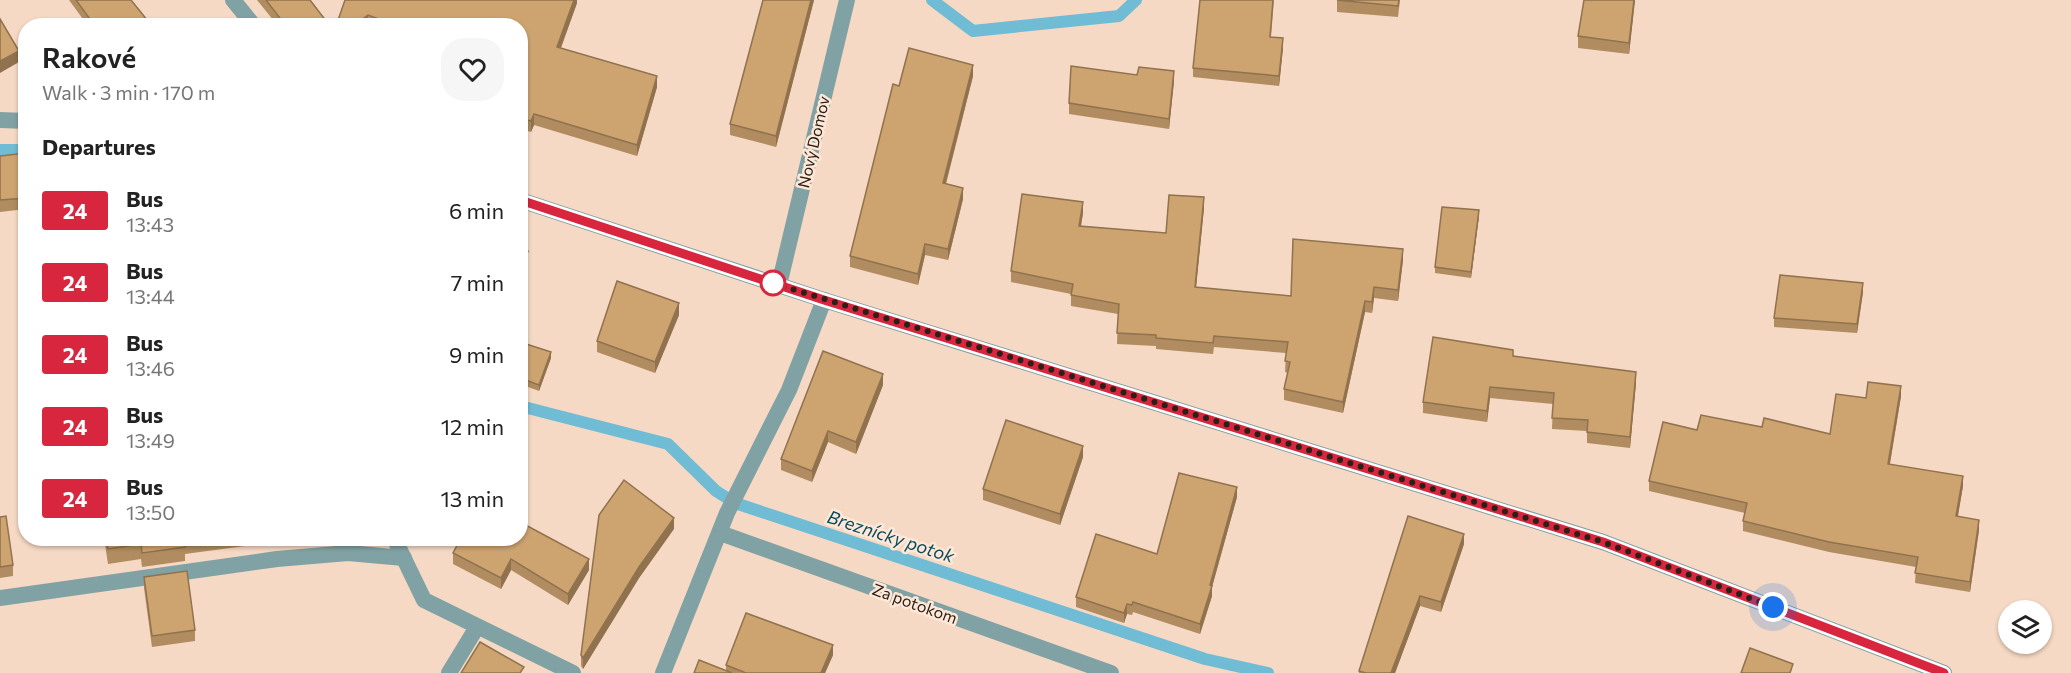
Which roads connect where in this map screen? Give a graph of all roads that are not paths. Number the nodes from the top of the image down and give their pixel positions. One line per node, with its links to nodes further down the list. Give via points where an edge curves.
1 (233, 0): 3 (street)
2 (847, 0): 7 (street, Nový Domov)
3 (248, 18)
4 (0, 120): 5 (street)
5 (18, 121)
6 (528, 203): 7 (street)
7 (779, 285): 8 (street)
8 (824, 300): 9 (street, via 789,390); 18 (street, via 1603,542)
9 (720, 533): 16 (street); 17 (street, Za potokom)
10 (398, 546): 11 (street)
11 (404, 558): 12 (street, via 348,553 277,559); 13 (street, via 424,600)
12 (0, 598)
13 (477, 627): 14 (street); 15 (street)
14 (449, 673)
15 (573, 673)
16 (663, 673)
17 (1111, 673)
18 (1944, 673)

